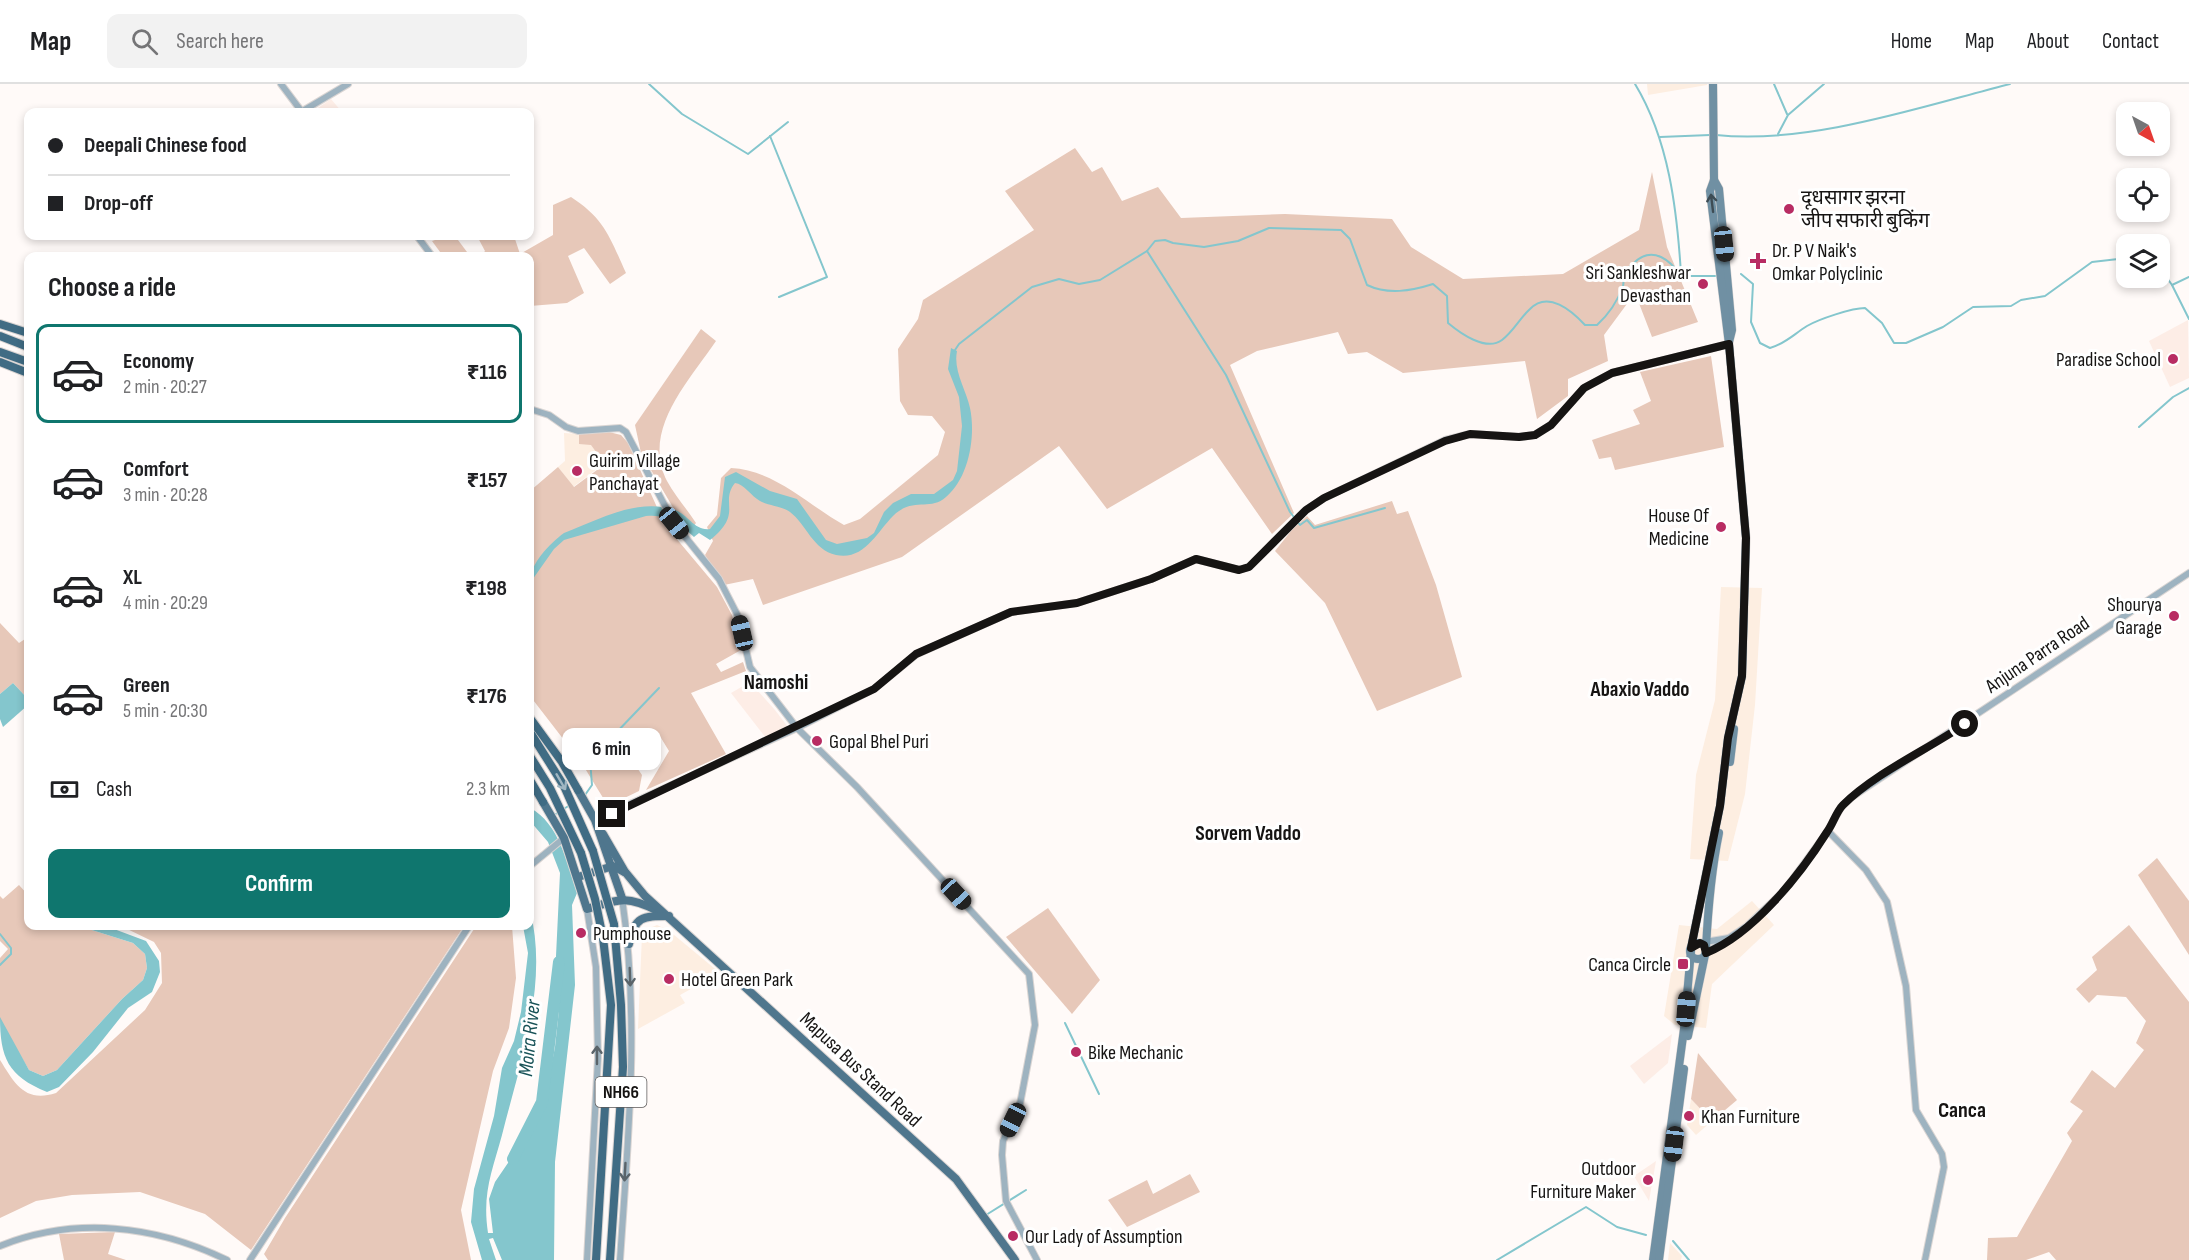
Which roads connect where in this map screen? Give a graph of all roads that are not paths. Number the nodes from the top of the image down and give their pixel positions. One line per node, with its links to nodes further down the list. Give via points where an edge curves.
1 (281, 84): 4 (street)
2 (348, 84): 5 (street)
3 (1713, 84): 9 (main road, via 1714,180 1710,191 1722,263)
4 (299, 108)
5 (309, 108)
6 (0, 324): 7 (highway)
7 (24, 332)
8 (0, 336): 10 (highway)
9 (1729, 344): 17 (main road, via 1746,538); 19 (street, via 1612,373 1584,388 1551,425 1535,435 1470,434 1445,441 1347,486 1306,510 1257,562 1239,570 1196,559 1151,579 1077,603 1011,612 916,654 874,689)
10 (24, 345)
11 (0, 352): 12 (highway)
12 (24, 361)
13 (0, 362): 14 (highway)
14 (24, 371)
15 (534, 410): 19 (street, via 578,431 620,428 626,432 674,523 719,579 738,616 750,667)
16 (2189, 573): 27 (street, Anjuna Parra Road, via 1852,797 1841,807)
17 (1738, 696): 39 (main road, via 1724,809 1711,871); 40 (main road)
18 (534, 724): 23 (highway)
19 (797, 728): 25 (street); 49 (street, via 1029,974 1035,1025 1020,1104 1003,1141 1002,1155 1006,1201)
20 (534, 738): 46 (highway, NH66, one-way to 46, bridge, via 564,786 593,851 614,924 622,1067)
21 (534, 762): 45 (highway, NH66, bridge, via 581,853 603,938 611,1005)
22 (534, 787): 24 (highway)
23 (578, 790): 25 (main road)
24 (543, 802): 28 (main road)
25 (595, 820): 26 (main road)
26 (599, 829): 30 (main road); 31 (main road)
27 (1828, 831): 37 (street, Anjuna Parra Road, via 1784,891); 52 (street, via 1866,870 1887,902 1906,986 1917,1110 1942,1154 1944,1167)
28 (561, 840): 29 (street); 32 (main road)
29 (534, 862)
30 (613, 866): 31 (main road); 32 (main road); 33 (main road)
31 (626, 873): 35 (main road)
32 (578, 877): 34 (main road)
33 (622, 898): 34 (main road); 35 (main road, via 636,900); 38 (street)
34 (587, 909): 44 (street, one-way to 34, via 598,1058 596,967)
35 (669, 916): 38 (main road, via 650,916 637,922); 48 (main road, Mapusa Bus Stand Road, via 956,1179)
36 (466, 930): 43 (street)
37 (1729, 938): 39 (street); 39 (street, Anjuna Parra Road)
38 (629, 944): 47 (street, one-way to 47, via 633,1043)
39 (1704, 948): 40 (main road); 40 (main road, via 1696,958); 51 (main road, via 1689,1028)
40 (1691, 950): 50 (main road)
41 (0, 1246): 42 (street, via 28,1235 78,1227 117,1228 154,1233)
42 (227, 1260)
43 (250, 1260)
44 (587, 1260)
45 (596, 1260)
46 (610, 1260)
47 (620, 1260)
48 (1015, 1260)
49 (1037, 1260)
50 (1653, 1260)
51 (1659, 1260)
52 (1925, 1260)

